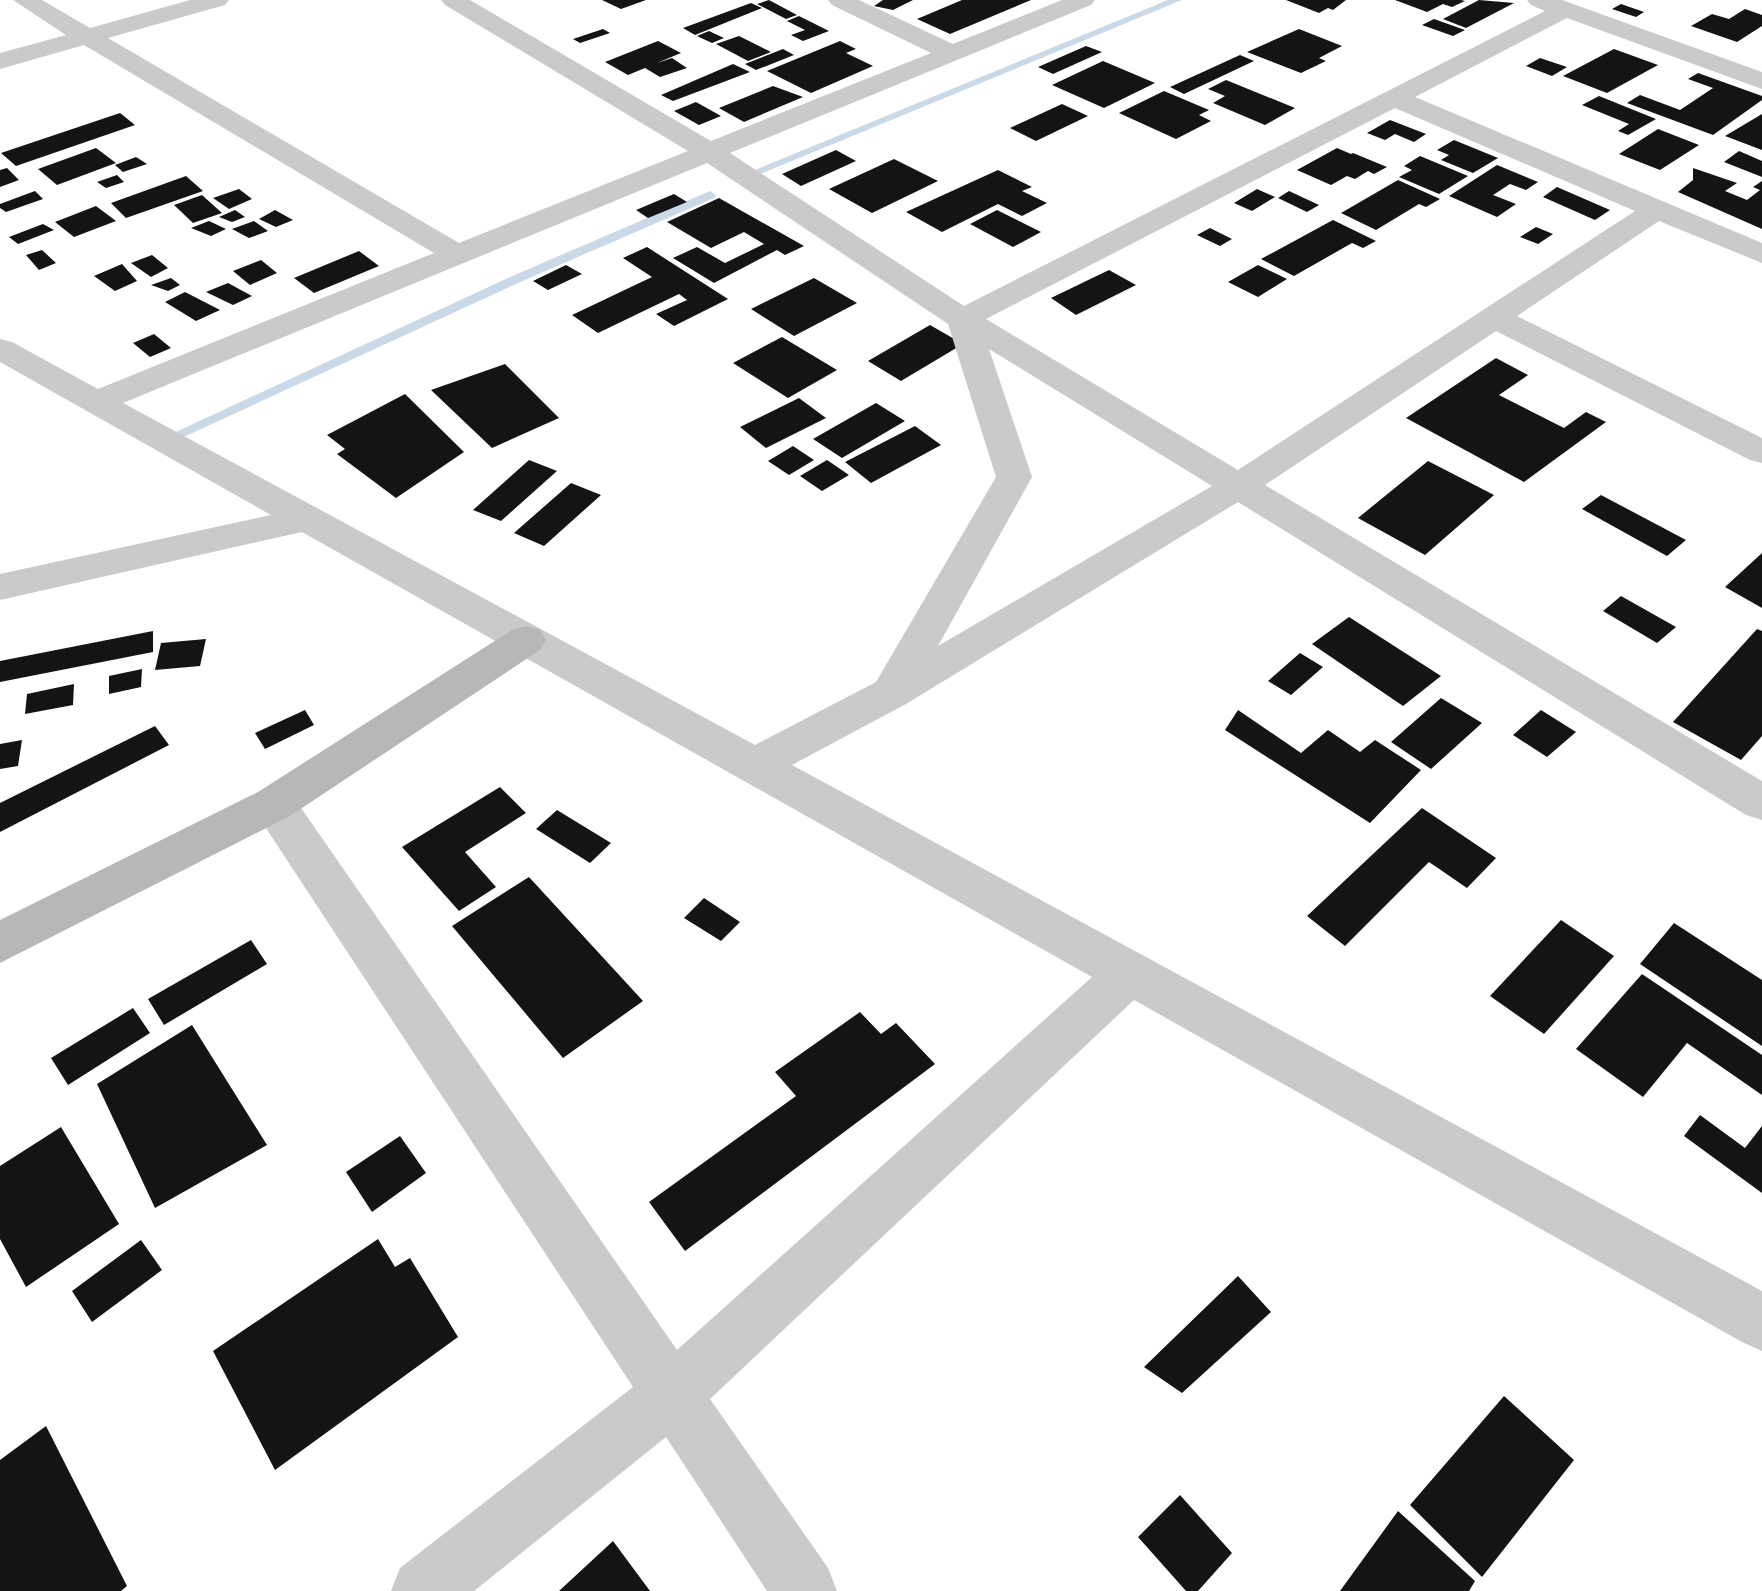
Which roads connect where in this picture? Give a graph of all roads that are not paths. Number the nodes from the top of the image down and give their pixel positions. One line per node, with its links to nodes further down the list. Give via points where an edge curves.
1 (25, 0): 7 (street)
2 (217, 0): 7 (street)
3 (453, 0): 12 (street)
4 (840, 0): 8 (street)
5 (1083, 0): 8 (street)
6 (1552, 5): 10 (street); 11 (street)
7 (88, 38): 9 (street); 14 (street)
8 (949, 52): 12 (street)
9 (0, 61)
10 (1762, 81)
11 (1394, 98): 13 (street); 17 (street)
12 (711, 153): 14 (street); 17 (street)
13 (1658, 209): 15 (street); 16 (street)
14 (456, 254): 19 (street)
15 (1762, 254)
16 (1495, 318): 20 (street); 21 (street)
17 (963, 319): 21 (street); 25 (street, via 1014,477)
18 (0, 349): 19 (street)
19 (98, 401): 22 (street)
20 (1762, 452)
21 (1237, 487): 25 (street); 27 (street)
22 (307, 519): 23 (street); 24 (street)
23 (0, 587)
24 (526, 640): 26 (street); 28 (street)
25 (891, 693): 26 (street)
26 (753, 766): 30 (street)
27 (1762, 803)
28 (274, 804): 29 (street); 32 (street)
29 (0, 943)
30 (1130, 973): 31 (street); 32 (street)
31 (1762, 1322)
32 (672, 1394): 33 (street); 34 (street)
33 (423, 1591)
34 (805, 1591)

